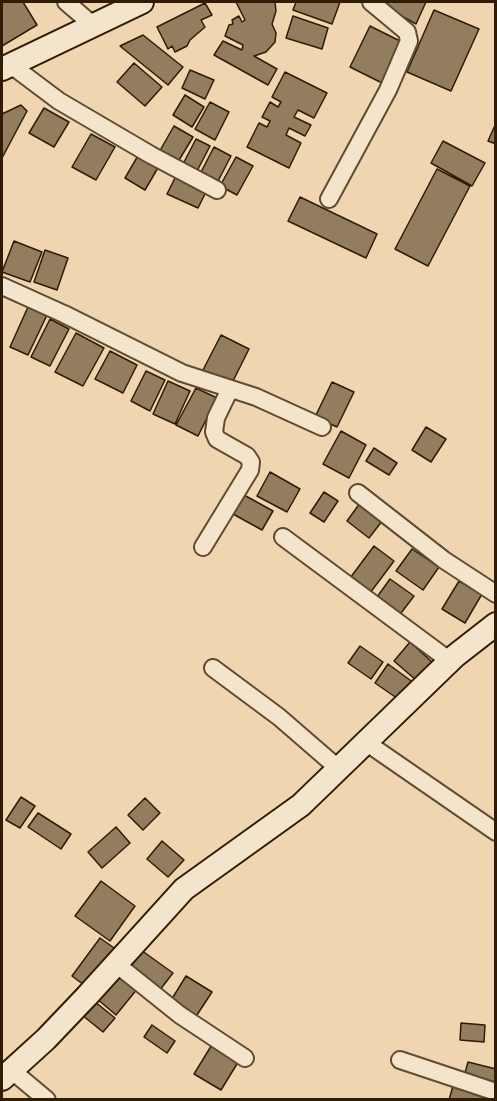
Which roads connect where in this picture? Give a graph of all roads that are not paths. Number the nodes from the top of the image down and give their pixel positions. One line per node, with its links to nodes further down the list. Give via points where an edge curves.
1 (66, 2): 4 (street)
2 (142, 2): 4 (street)
3 (371, 2): 7 (street, via 407,32 409,41 388,90)
4 (94, 26): 5 (street)
5 (6, 67): 6 (street, via 151,155)
6 (217, 190)
7 (329, 199)
8 (2, 286): 9 (street, via 182,373)
9 (230, 389): 10 (street); 13 (street, via 216,418 214,432 217,439 247,456 250,470)
10 (322, 427)
11 (358, 493): 14 (street)
12 (283, 537): 16 (street)
13 (203, 547)
14 (495, 594)
15 (495, 624): 16 (street)
16 (450, 661): 18 (street)
17 (213, 668): 19 (street, via 279,717)
18 (367, 743): 19 (street); 20 (street)
19 (339, 769): 21 (street, via 301,805 184,889)
20 (495, 832)
21 (115, 963): 22 (street, via 180,1015); 24 (street, via 46,1039)
22 (246, 1058)
23 (400, 1060): 25 (street)
24 (6, 1074): 26 (street)
25 (495, 1092)
26 (47, 1100)

